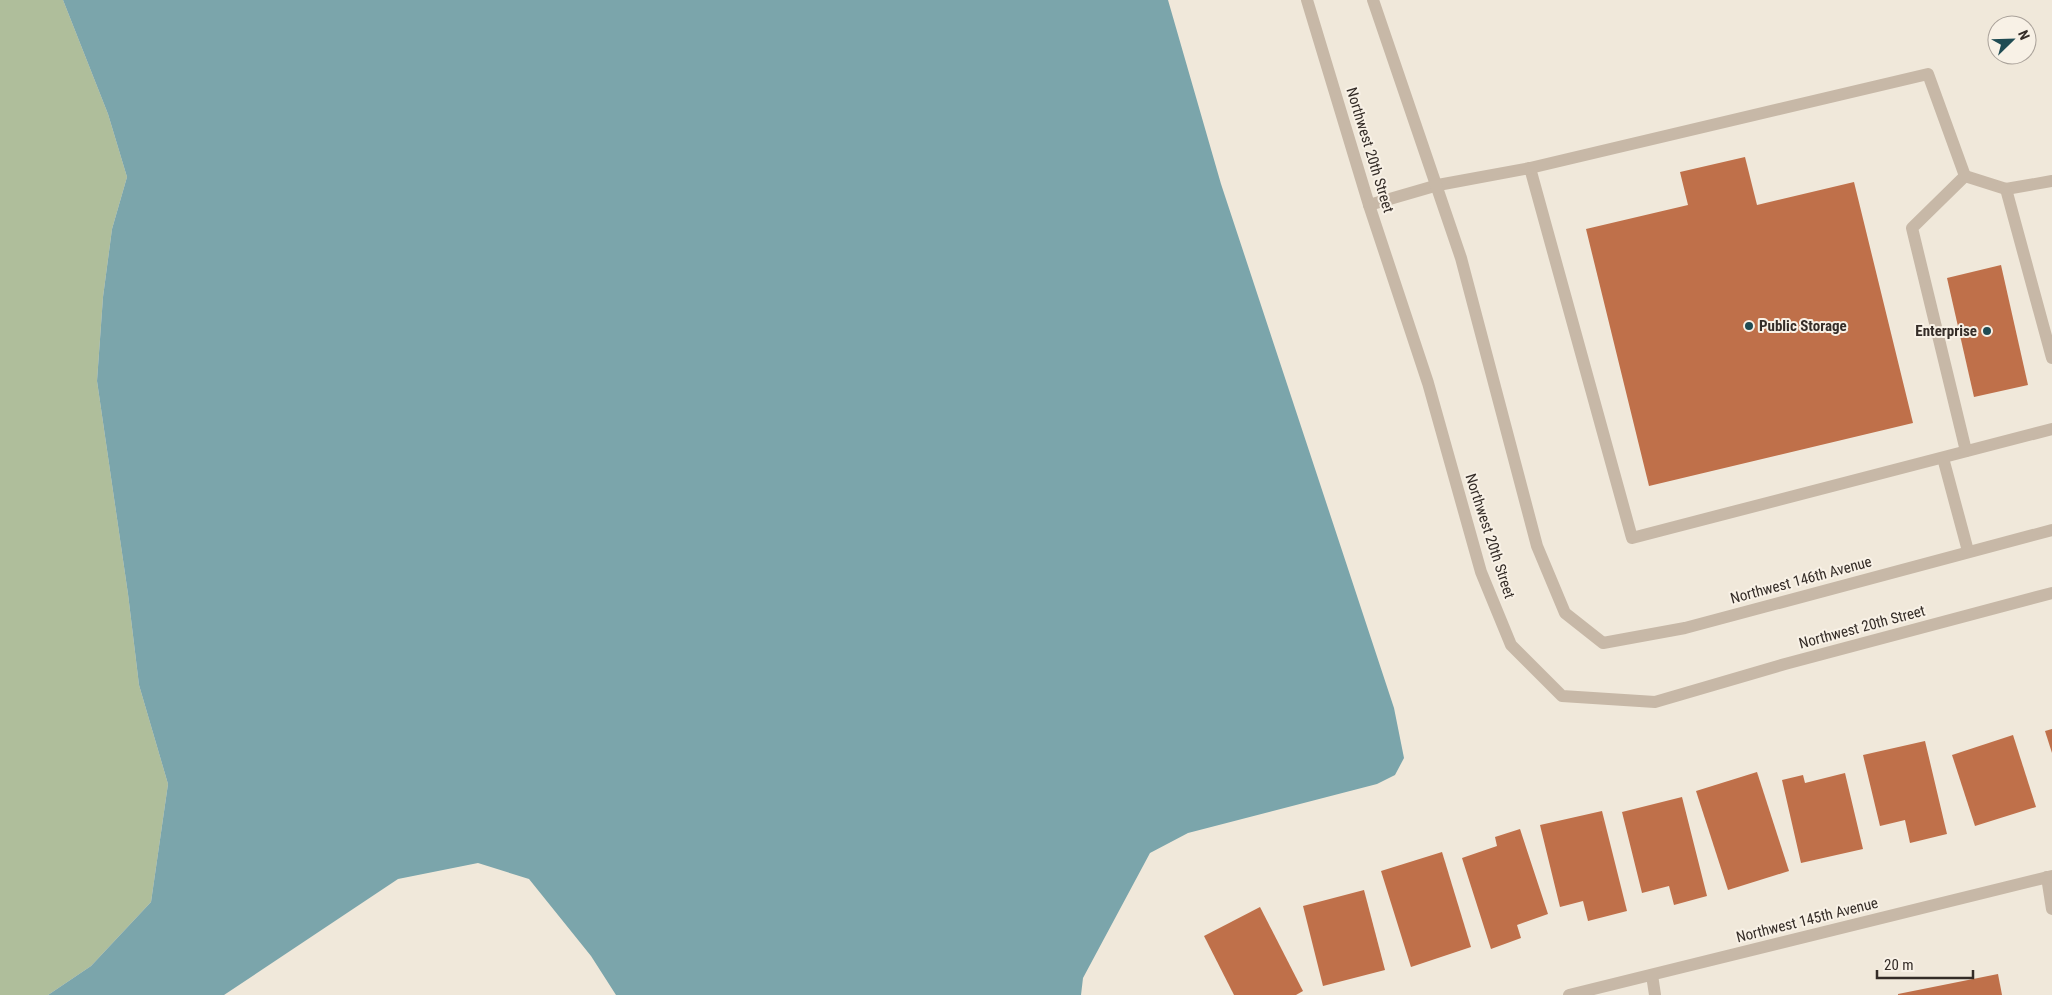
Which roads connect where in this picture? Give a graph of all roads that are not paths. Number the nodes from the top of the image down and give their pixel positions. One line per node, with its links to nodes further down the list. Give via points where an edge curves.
1 (1307, 0): 8 (street, Northwest 20th Street)
2 (1373, 0): 6 (street)
3 (1530, 168): 4 (street, via 1928,74); 6 (street); 12 (street, via 1632,538)
4 (1964, 176): 7 (street); 11 (street, via 1912,228)
5 (2052, 181): 7 (street)
6 (1438, 185): 8 (street); 14 (street, Northwest 146th Avenue, via 1461,258 1537,546 1565,613 1603,643 1685,628)
7 (2006, 189): 9 (street)
8 (1369, 205): 15 (street, Northwest 20th Street, via 1428,383 1481,572 1511,645 1562,696 1655,702 1785,664)
9 (2052, 358)
10 (2052, 429): 11 (street)
11 (1966, 452): 12 (street)
12 (1943, 458): 14 (street)
13 (2052, 530): 14 (street, Northwest 146th Avenue)
14 (1968, 551)
15 (2052, 594)
16 (2050, 876): 17 (street); 18 (street, Northwest 145th Avenue)
17 (2052, 909)
18 (1652, 975): 19 (street, Northwest 145th Avenue); 20 (street)
19 (1569, 995)
20 (1655, 995)

